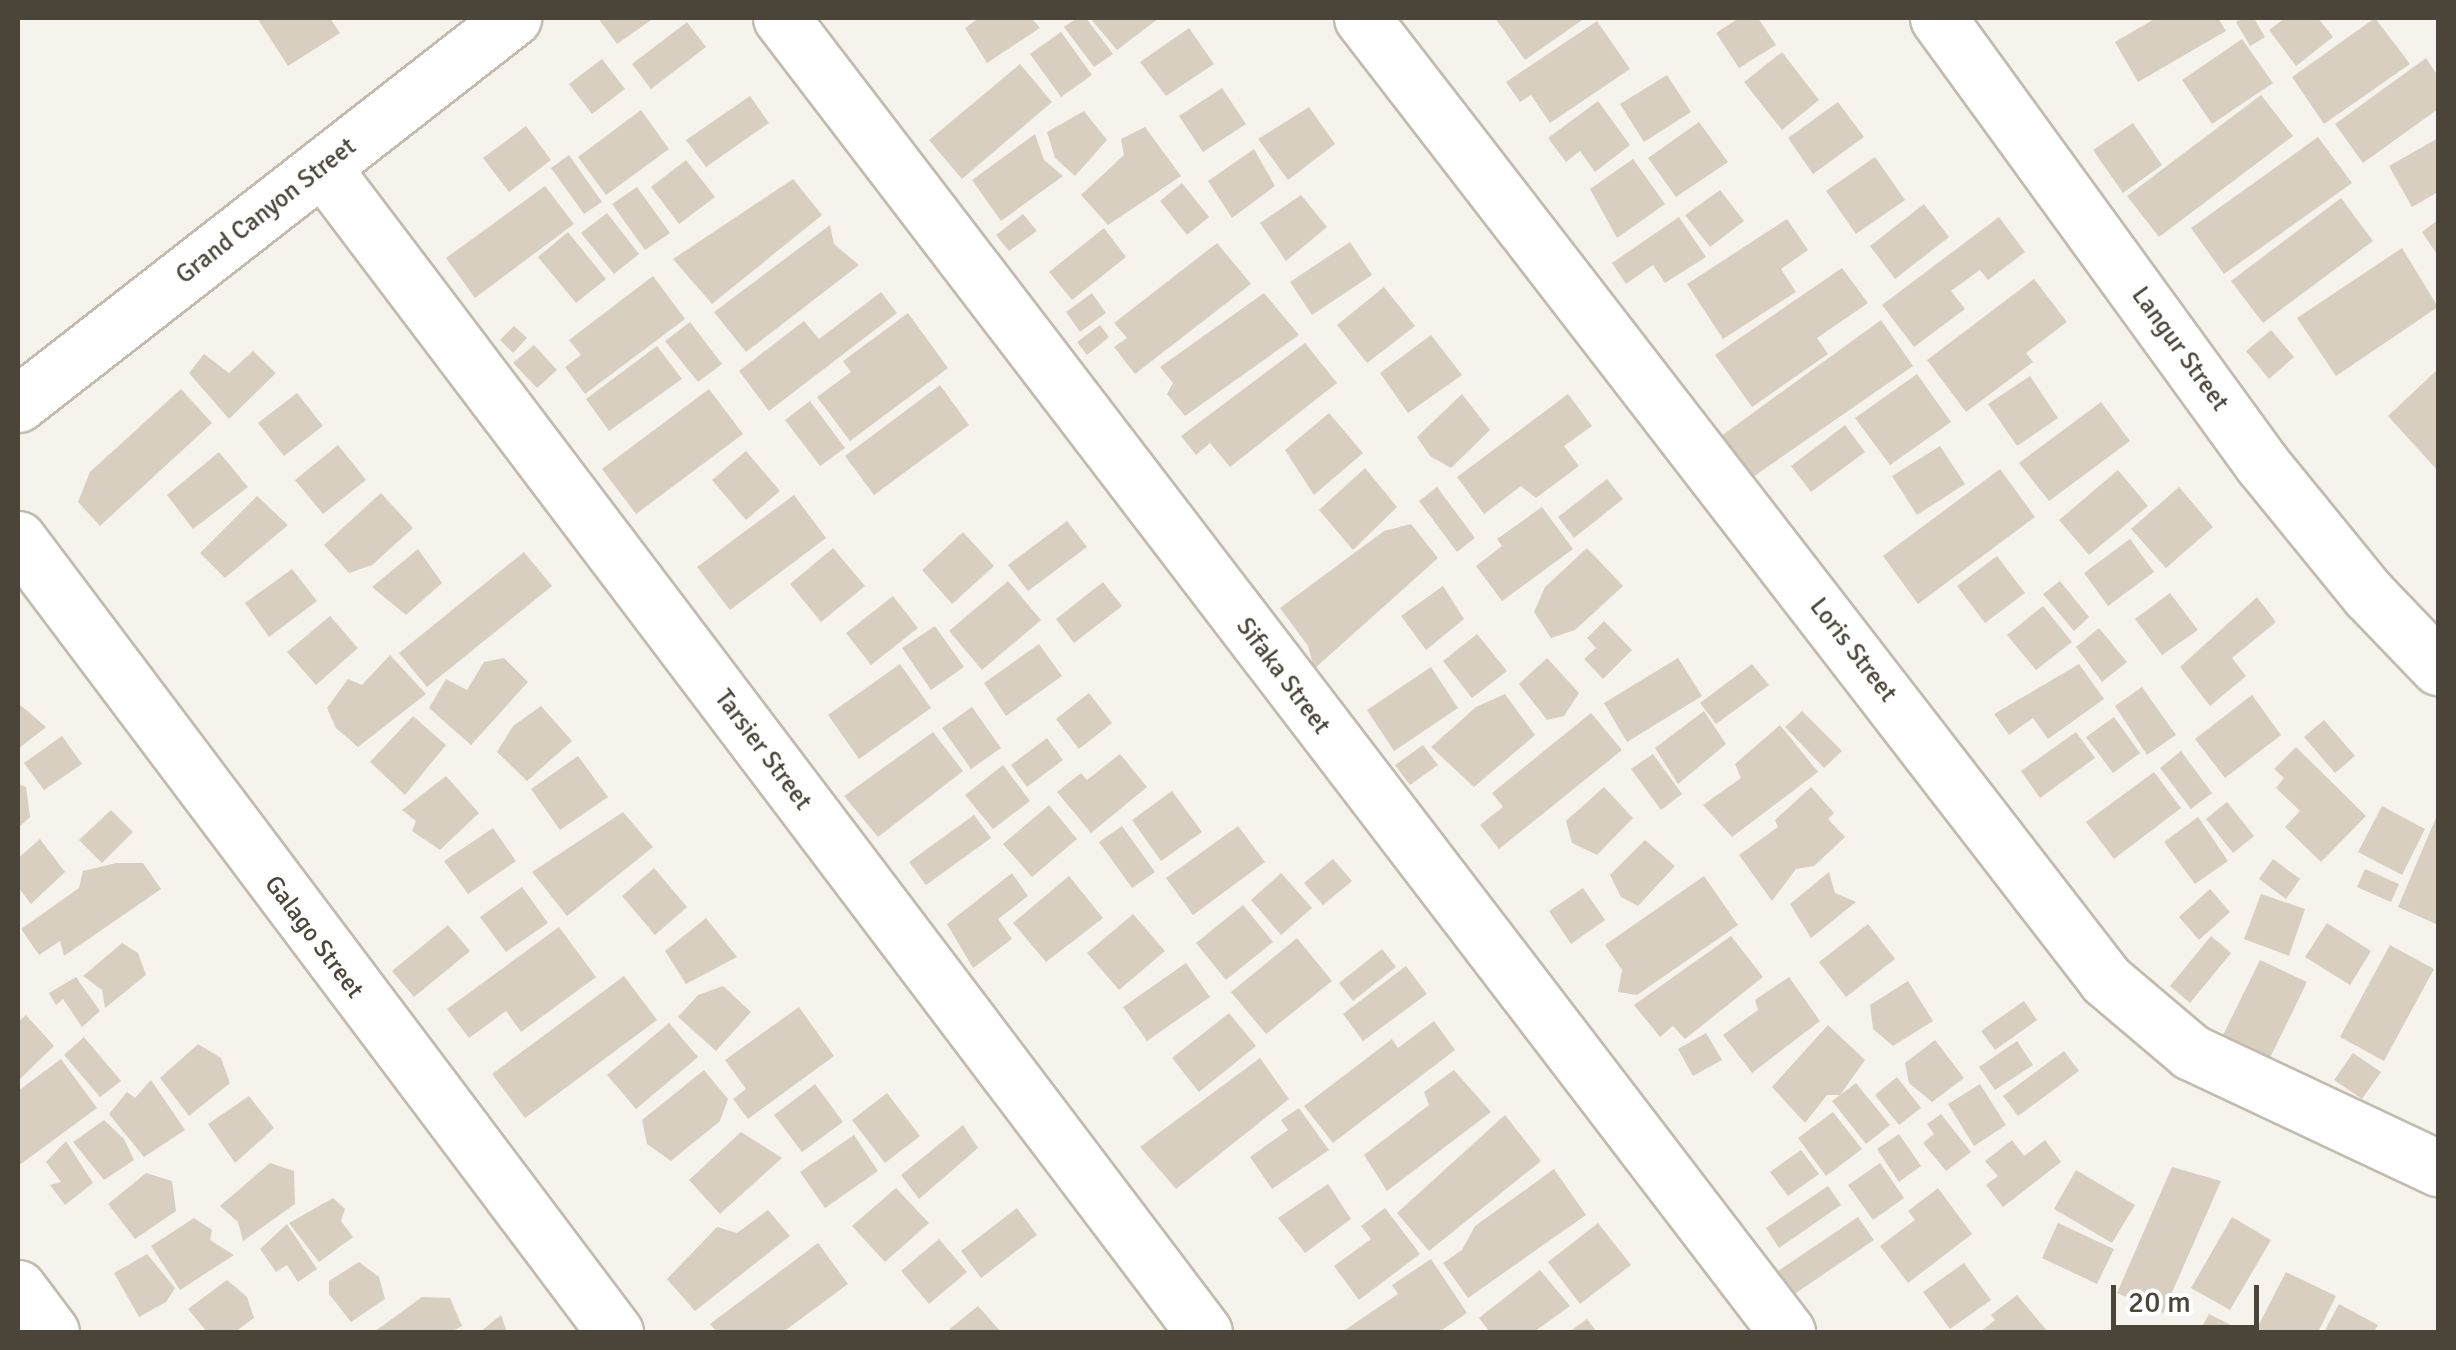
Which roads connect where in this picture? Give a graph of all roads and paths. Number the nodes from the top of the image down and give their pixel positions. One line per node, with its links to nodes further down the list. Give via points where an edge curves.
1 (513, 18): 5 (street, Grand Canyon Street)
2 (781, 18): 14 (street, Sifaka Street)
3 (1362, 18): 9 (street, Loris Street, via 2106,980 2191,1052)
4 (1938, 18): 8 (street, Langur Street, via 2262,464 2368,595)
5 (322, 167): 6 (street, Grand Canyon Street); 13 (street, Tarsier Street)
6 (18, 404)
7 (18, 539): 12 (street, Galago Street)
8 (2438, 667)
9 (2438, 1168)
10 (18, 1288): 11 (street)
11 (51, 1332)
12 (615, 1332)
13 (1204, 1332)
14 (1787, 1332)

